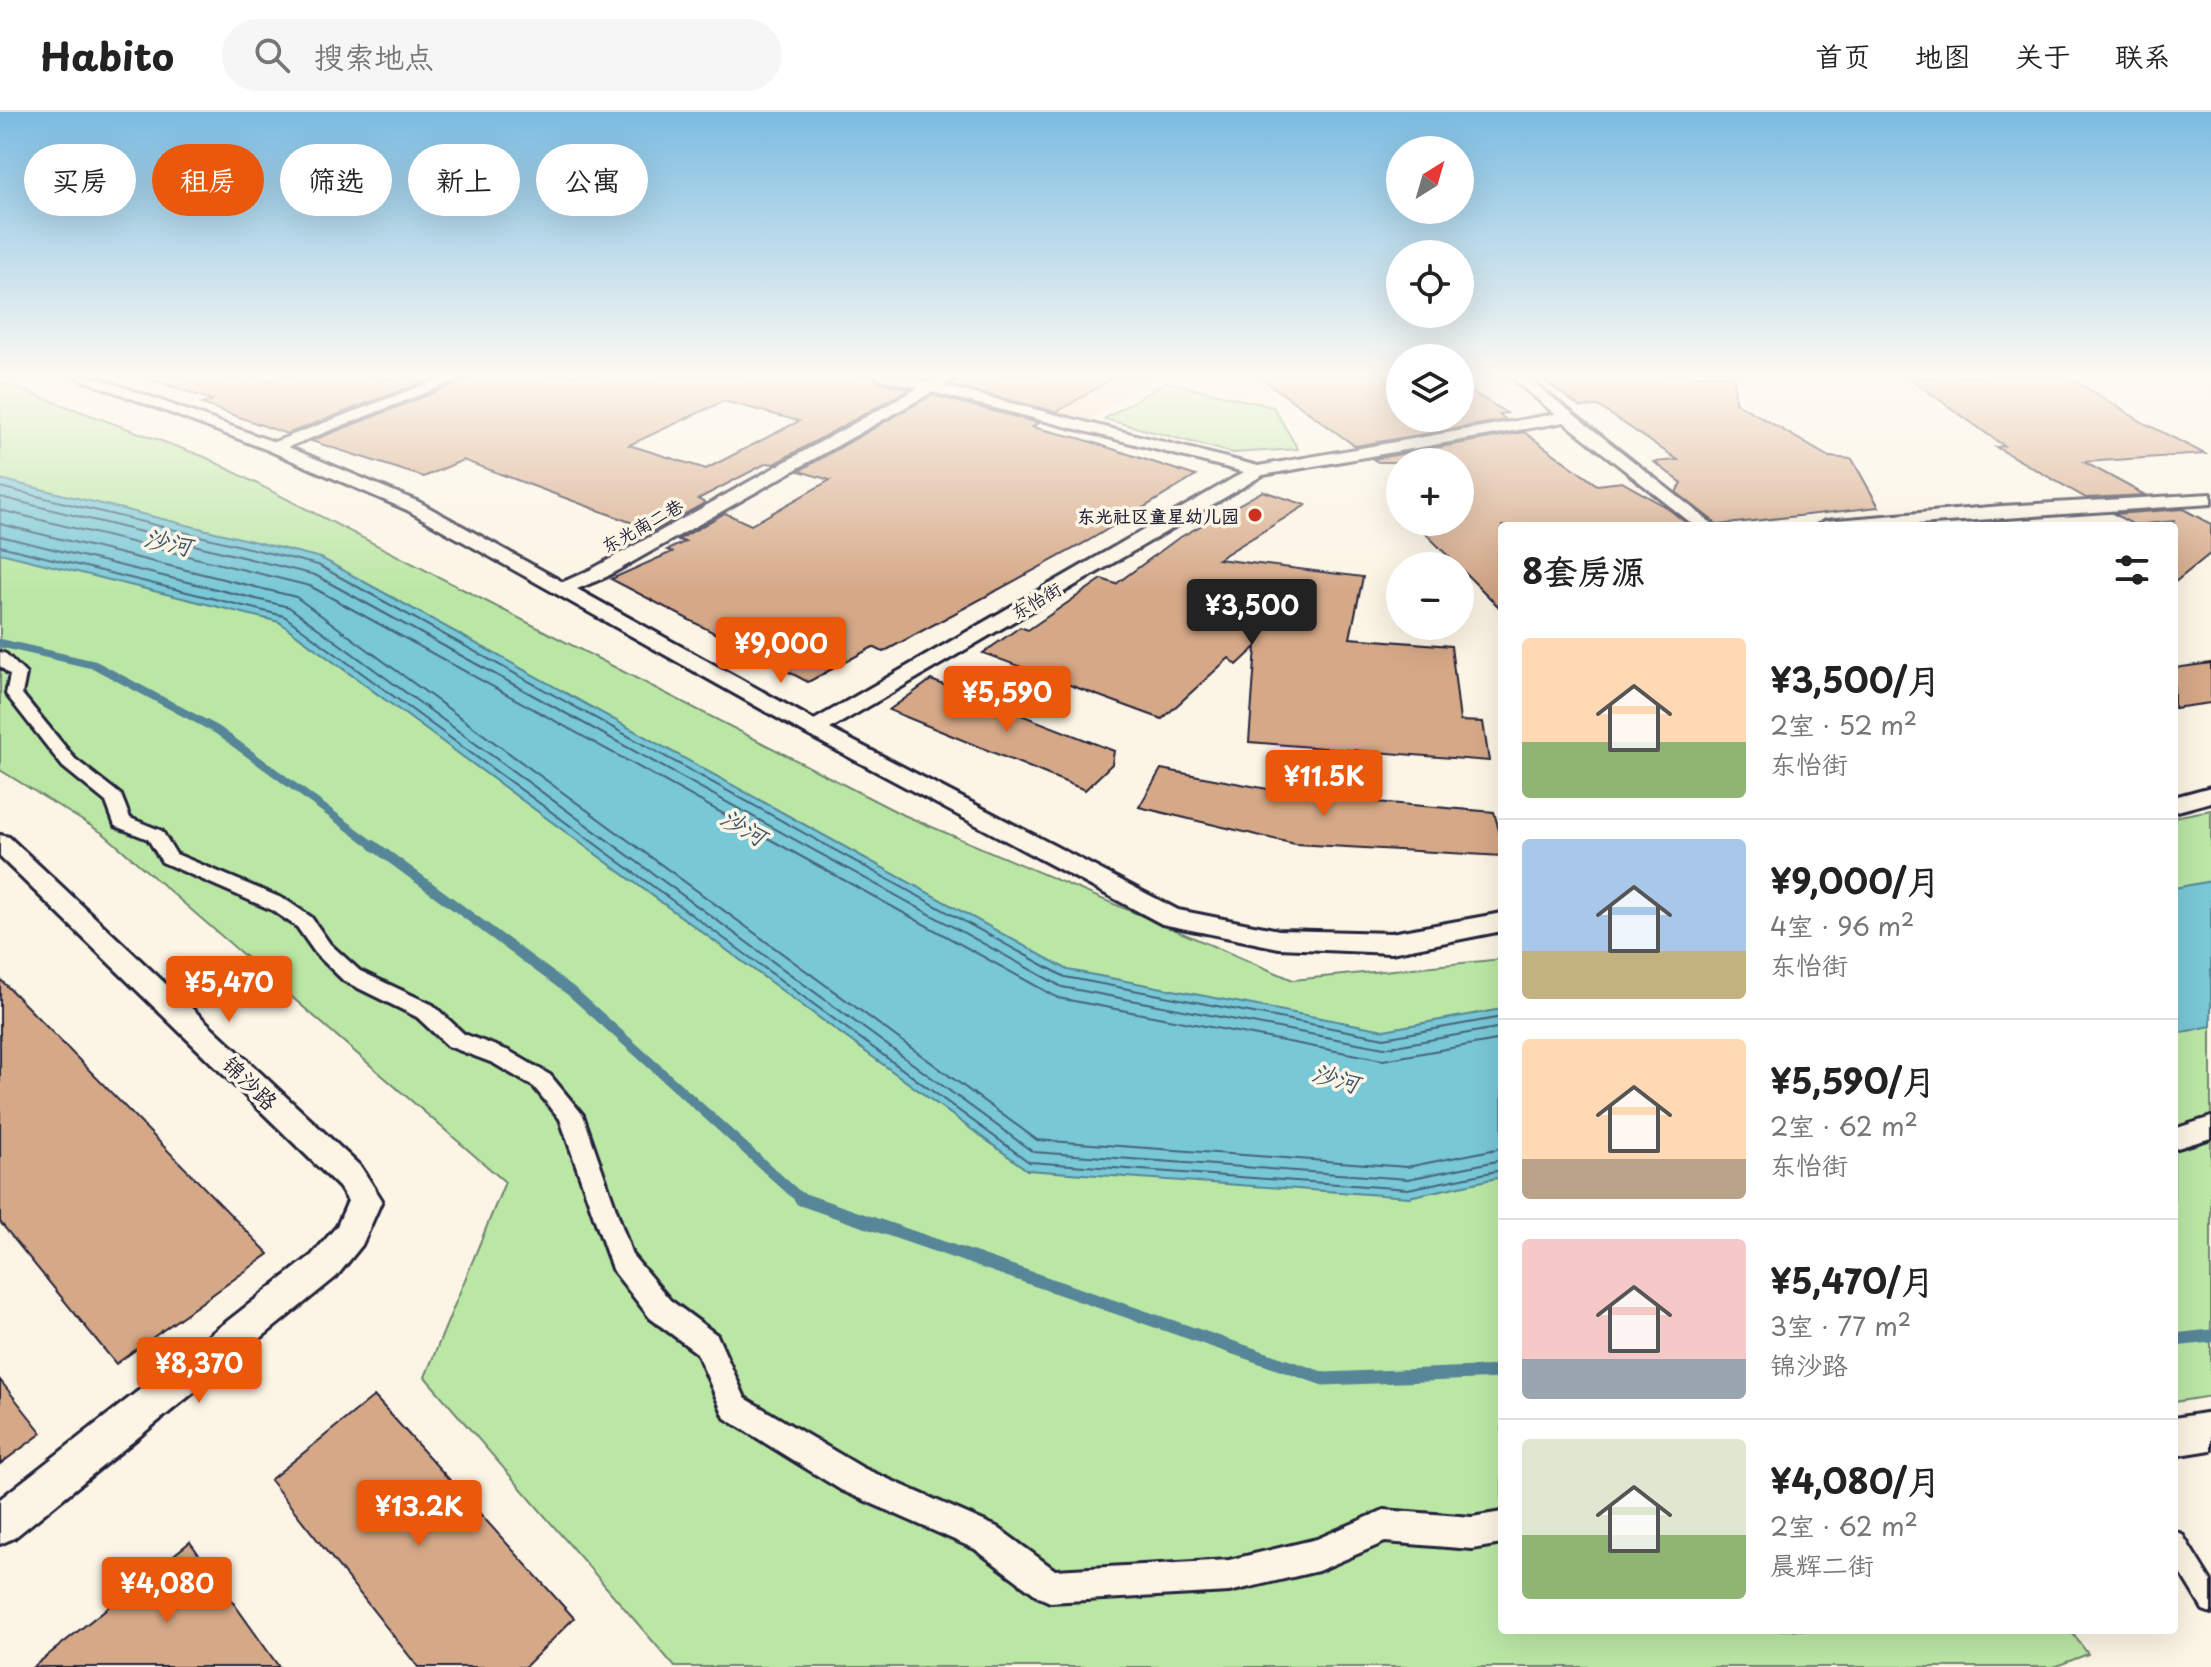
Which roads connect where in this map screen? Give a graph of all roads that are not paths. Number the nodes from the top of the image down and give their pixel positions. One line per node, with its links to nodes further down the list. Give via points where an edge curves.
1 (275, 448): 10 (street, via 413,506)
2 (822, 448): 10 (street, 东光南二巷)
3 (1166, 448): 6 (street, 东怡街)
4 (1391, 448): 6 (street, 东怡街)
5 (1609, 448): 8 (street)
6 (1258, 471): 12 (street, 东怡街)
7 (2211, 499): 9 (street)
8 (1701, 522)
9 (1872, 522)
10 (560, 590): 12 (street)
11 (0, 657): 22 (street, via 18,674 14,694 69,763 114,799 122,822 155,835 169,858 279,905 304,922 352,976 425,1011 456,1040 501,1057 542,1081 571,1115 621,1261 660,1309 707,1344 735,1408 852,1479 986,1538 1050,1586 1229,1576 1318,1555 1384,1526 1472,1533)
12 (814, 729): 16 (street, via 1171,918 1279,939 1391,943)
13 (2211, 794): 14 (street)
14 (2178, 804)
15 (0, 843): 21 (street, 锦沙路, via 350,1177 365,1200 350,1235 324,1266)
16 (1498, 923)
17 (2211, 1127): 18 (street)
18 (2178, 1138)
19 (2211, 1431): 20 (street)
20 (2178, 1436)
21 (0, 1524)
22 (1498, 1529)
23 (2178, 1548): 24 (lane)
24 (2211, 1602)

